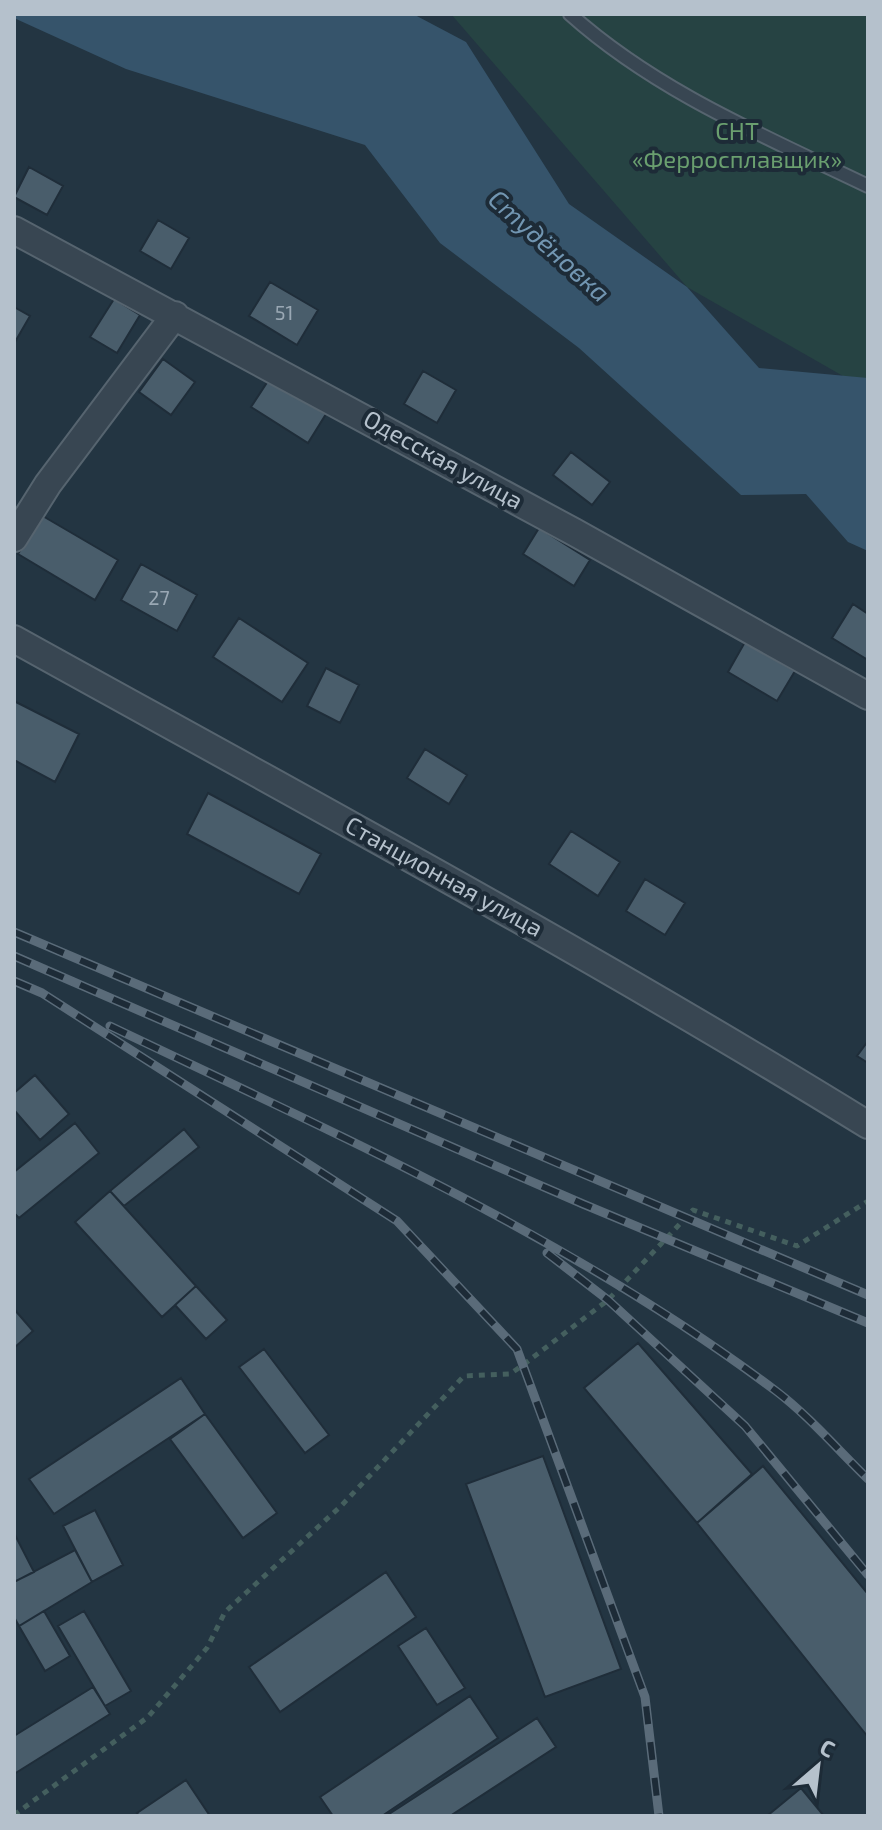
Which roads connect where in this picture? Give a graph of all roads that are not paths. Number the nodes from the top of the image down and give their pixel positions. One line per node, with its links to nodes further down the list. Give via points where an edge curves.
1 (570, 14): 2 (lane, via 673,90)
2 (868, 186)
3 (14, 230): 4 (street, Одесская улица)
4 (175, 315): 5 (street, via 48,484); 7 (street, Одесская улица)
5 (14, 538)
6 (14, 639): 8 (street, Станционная улица, via 568,946)
7 (868, 696)
8 (868, 1125)

